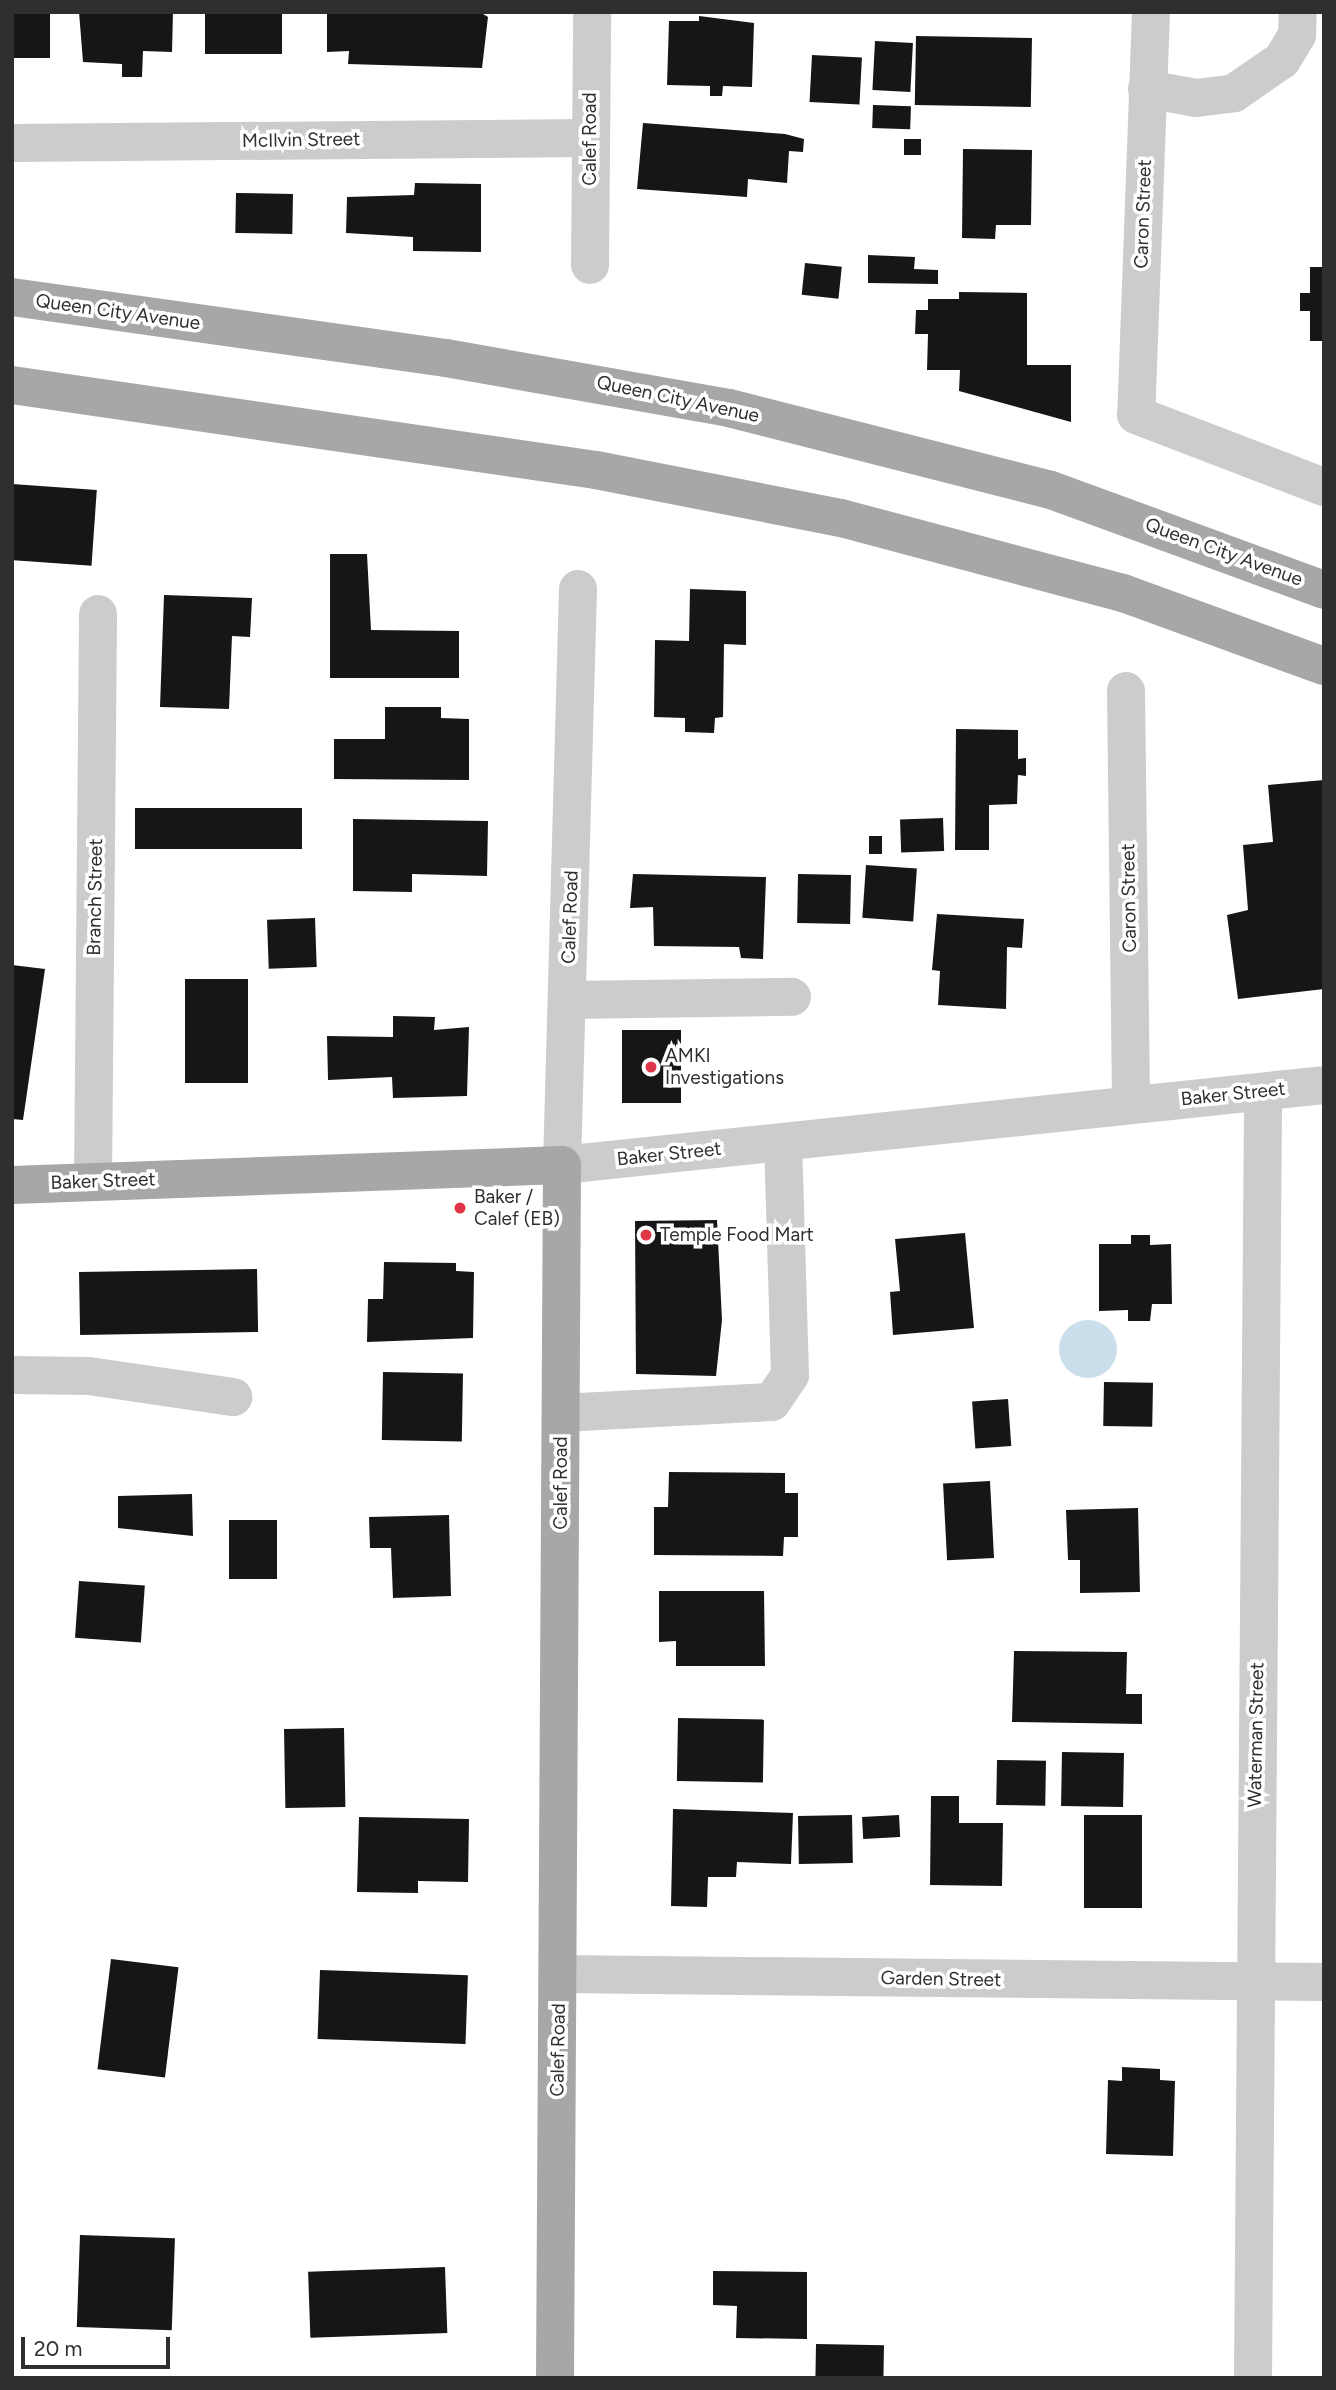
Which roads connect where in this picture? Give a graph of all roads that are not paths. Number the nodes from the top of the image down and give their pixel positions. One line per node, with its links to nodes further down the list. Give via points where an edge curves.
1 (592, 12): 5 (street, Calef Road)
2 (1151, 12): 4 (street, Caron Street)
3 (1298, 12): 4 (street, via 1297,35 1282,60 1234,93 1196,98)
4 (1147, 89): 10 (street, Caron Street, via 1136,415)
5 (589, 138): 6 (street, McIlvin Street); 7 (street, Calef Road)
6 (12, 143)
7 (590, 265)
8 (12, 297): 12 (main road, Queen City Avenue, via 446,358 729,408 1051,490)
9 (12, 384): 14 (main road, via 596,470 841,518 1123,593)
10 (1324, 487)
11 (578, 589): 17 (street, Calef Road)
12 (1324, 590)
13 (98, 614): 23 (street, Branch Street)
14 (1324, 666)
15 (1126, 691): 20 (street, Caron Street)
16 (792, 997): 17 (street)
17 (567, 999): 22 (street, Calef Road)
18 (1324, 1085): 19 (street, Baker Street)
19 (1263, 1092): 20 (street, Baker Street); 29 (street, Waterman Street)
20 (1131, 1104): 21 (street, Baker Street)
21 (783, 1142): 22 (street, Baker Street); 27 (street, via 790,1375 772,1402)
22 (562, 1166): 23 (main road, Baker Street); 27 (main road, Calef Road)
23 (93, 1181): 24 (main road, Baker Street)
24 (12, 1185)
25 (12, 1375): 26 (street, via 89,1376)
26 (233, 1397)
27 (561, 1413): 28 (main road, Calef Road)
28 (559, 1974): 29 (street, Garden Street); 31 (main road, Calef Road)
29 (1253, 1982): 30 (street, Garden Street); 32 (street, Waterman Street)
30 (1324, 1982)
31 (555, 2378)
32 (1253, 2378)

